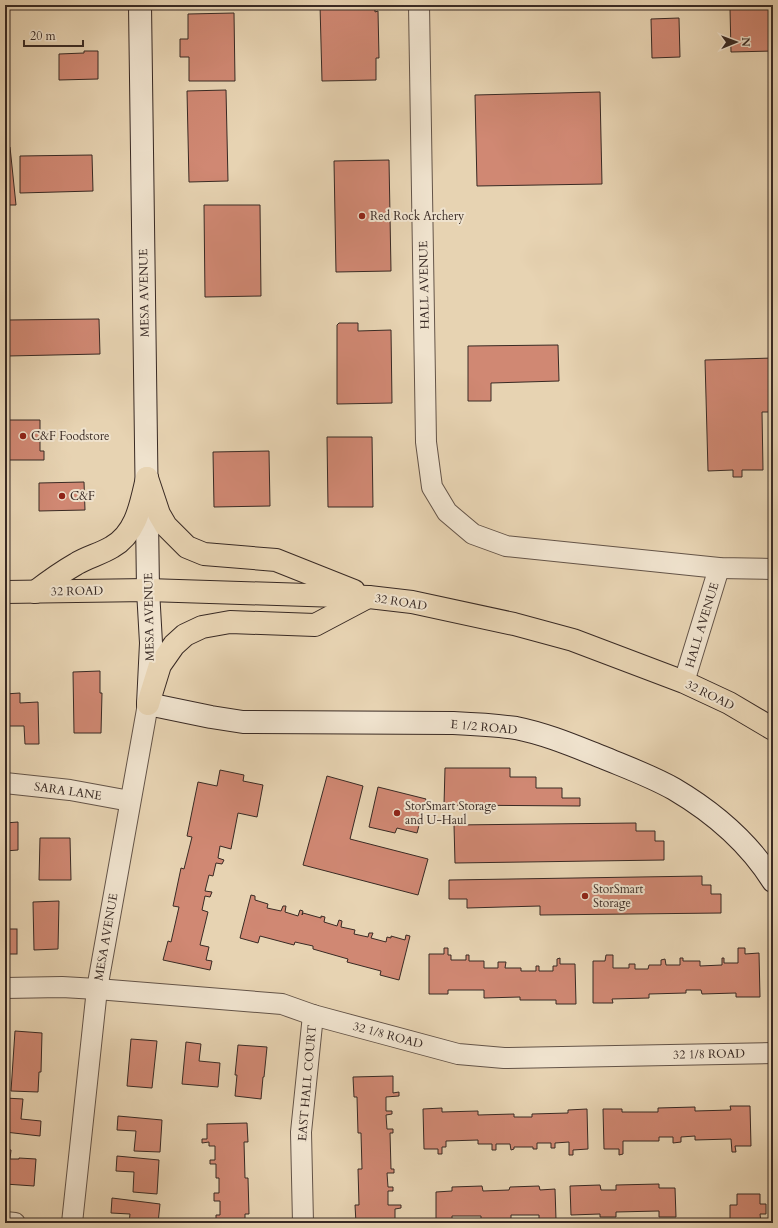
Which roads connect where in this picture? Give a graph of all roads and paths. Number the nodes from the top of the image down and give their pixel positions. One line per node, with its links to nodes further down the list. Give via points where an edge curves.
1 (140, 5): 3 (street, MESA AVENUE)
2 (419, 5): 4 (street, HALL AVENUE, via 426,442 432,487 447,512 473,534 506,546)
3 (147, 478): 6 (street, MESA AVENUE); 8 (main road, via 139,511 124,537 113,546 77,563); 9 (main road, via 159,514 166,526 187,547 204,554 276,560)
4 (719, 568): 5 (street); 10 (street, HALL AVENUE)
5 (773, 569)
6 (148, 590): 8 (main road, 32 ROAD); 9 (main road, 32 ROAD); 11 (street, MESA AVENUE)
7 (5, 592): 8 (main road, 32 ROAD)
8 (35, 592)
9 (369, 597): 10 (main road, 32 ROAD, via 412,602 546,632); 11 (main road, via 315,625 230,622 202,627 185,635 160,664)
10 (684, 682): 12 (main road, 32 ROAD, via 729,703)
11 (148, 704): 14 (street, MESA AVENUE); 15 (street, E 1/2 ROAD, via 244,722 473,724 514,728 540,734 674,789 737,836 762,864)
12 (773, 729)
13 (5, 783): 14 (street, SARA LANE, via 70,790)
14 (130, 801): 17 (street, MESA AVENUE)
15 (773, 881)
16 (5, 988): 17 (street, 32 1/8 ROAD)
17 (97, 989): 18 (street, 32 1/8 ROAD, via 282,1004); 22 (street, MESA AVENUE)
18 (313, 1015): 19 (street, 32 1/8 ROAD, via 458,1054 497,1057); 23 (street, EAST HALL COURT, via 301,1132)
19 (773, 1053)
20 (5, 1222): 21 (street)
21 (15, 1223)
22 (72, 1223)
23 (303, 1223)

